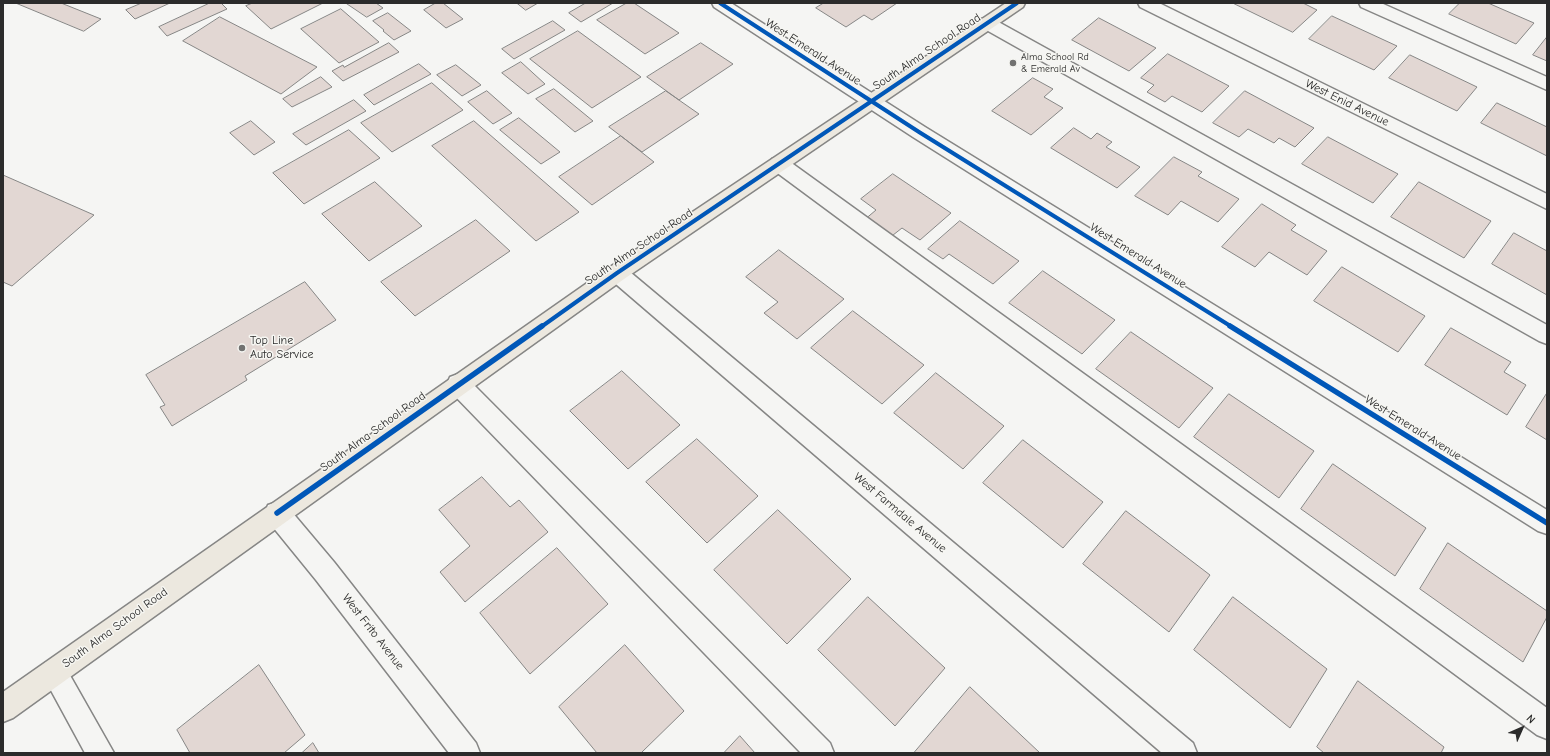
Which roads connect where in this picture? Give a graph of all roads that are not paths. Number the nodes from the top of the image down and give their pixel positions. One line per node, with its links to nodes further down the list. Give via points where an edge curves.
1 (720, 3): 7 (street, West Emerald Avenue)
2 (1017, 3): 5 (main road, South Alma School Road)
3 (1146, 3): 9 (street, West Enid Avenue)
4 (1367, 3): 6 (street)
5 (987, 23): 7 (main road, South Alma School Road); 11 (street)
6 (1547, 84)
7 (872, 102): 8 (main road, South Alma School Road); 14 (street, West Emerald Avenue)
8 (779, 164): 10 (main road, South Alma School Road); 17 (street)
9 (1547, 202)
10 (617, 273): 12 (main road, South Alma School Road); 21 (street, West Farmdale Avenue)
11 (1547, 335)
12 (458, 384): 13 (main road, South Alma School Road); 20 (street)
13 (277, 513): 15 (main road, South Alma School Road); 19 (street, West Frito Avenue)
14 (1547, 523)
15 (54, 672): 16 (main road, South Alma School Road); 18 (street)
16 (3, 708)
17 (1547, 725)
18 (100, 753)
19 (466, 753)
20 (820, 753)
21 (1183, 753)

